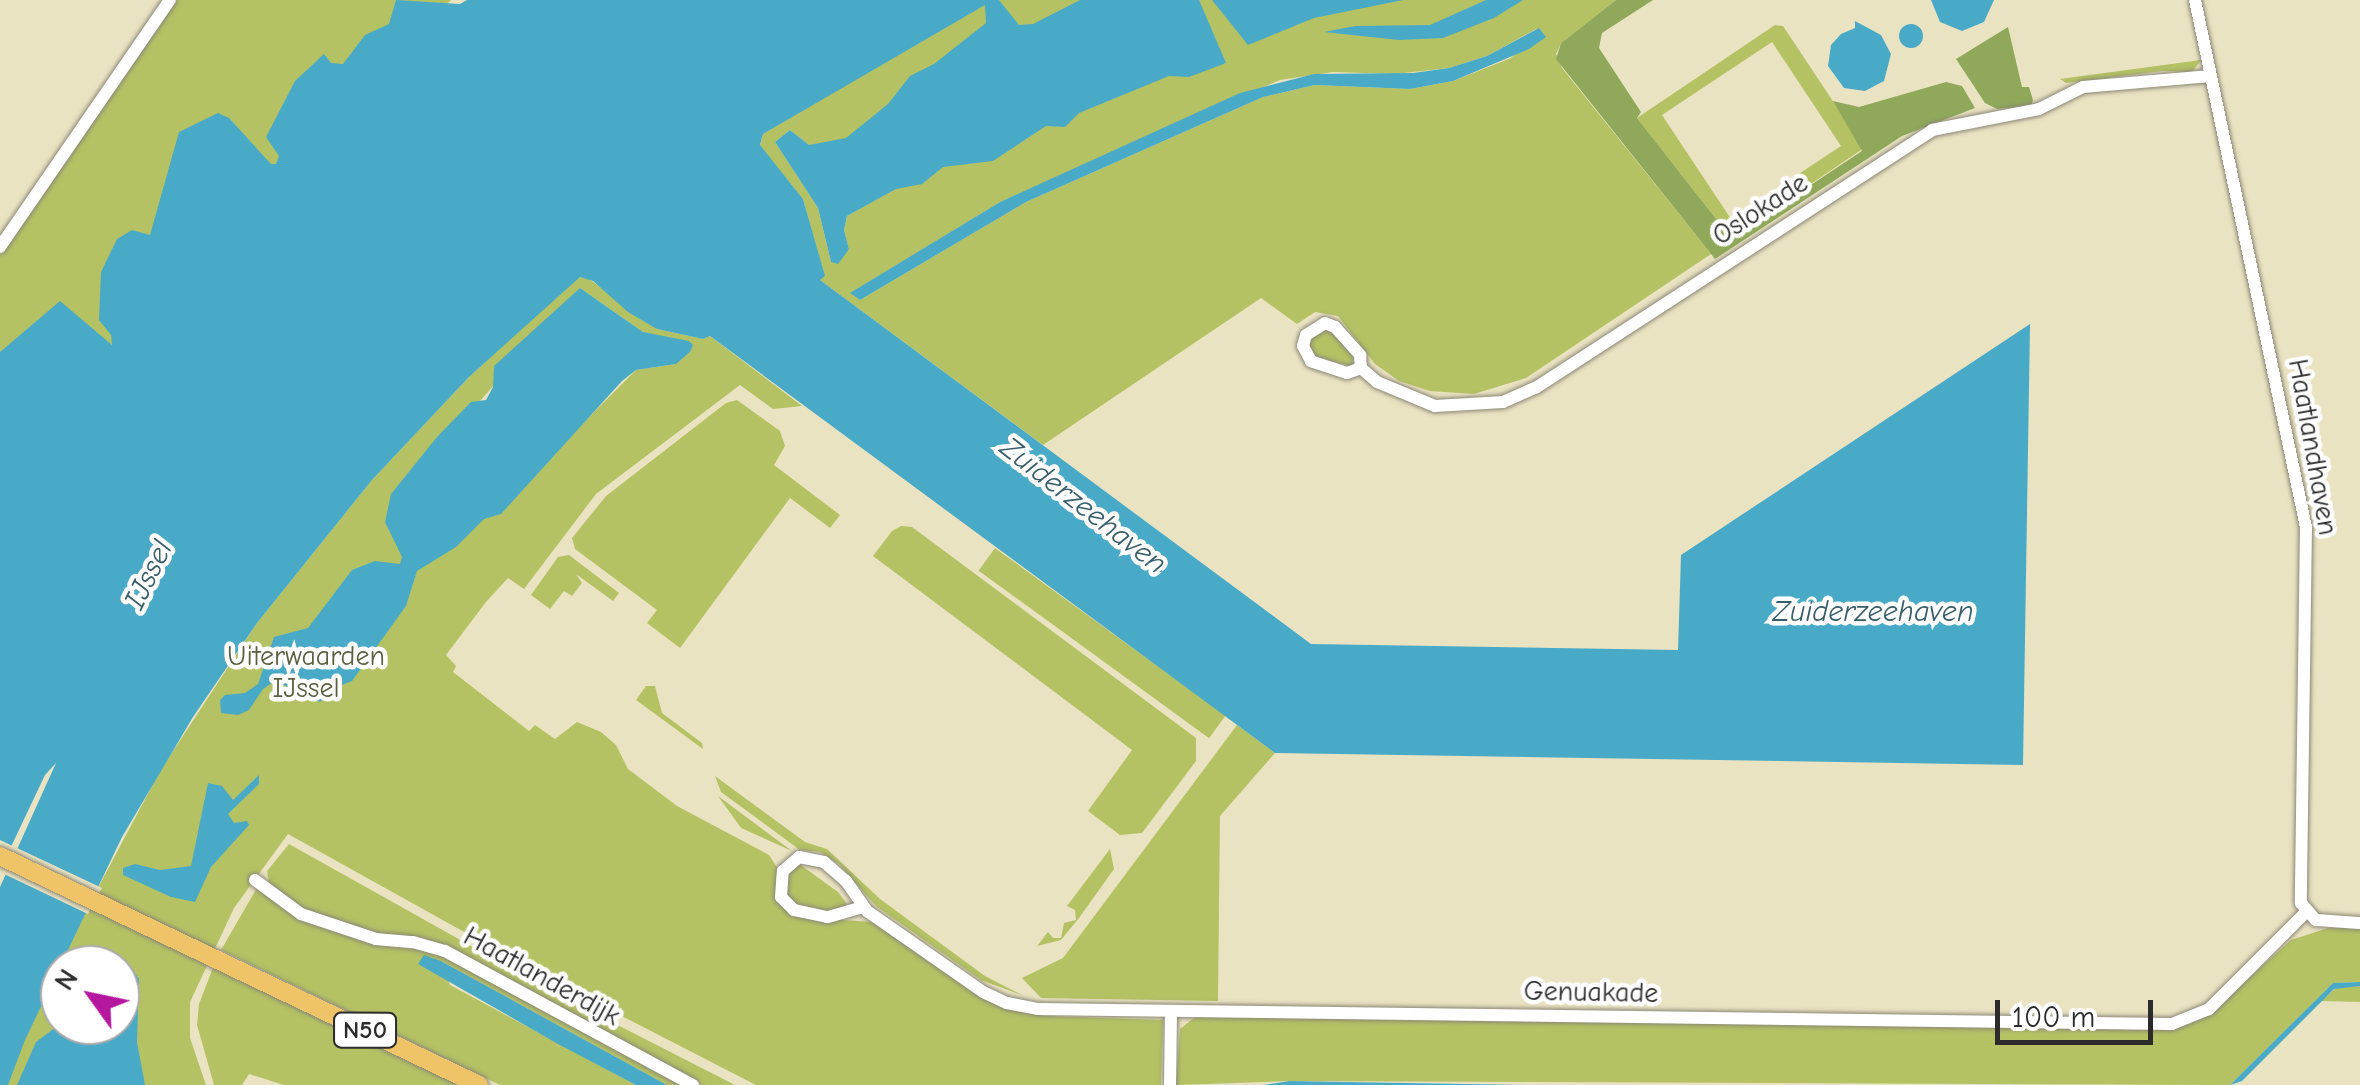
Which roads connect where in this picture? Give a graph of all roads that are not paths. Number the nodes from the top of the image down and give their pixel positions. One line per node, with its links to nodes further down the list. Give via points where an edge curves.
1 (170, 0): 4 (street)
2 (2195, 0): 3 (street, Haatlandhaven)
3 (2211, 76): 5 (street, Oslokade, via 2083,87 2039,109 1932,130 1536,387 1503,402 1435,406 1377,382); 9 (street, Haatlandhaven, via 2306,526 2300,892)
4 (0, 247)
5 (1361, 368): 5 (street, Oslokade, via 1360,355 1336,326 1324,323 1306,334 1302,346 1311,361 1347,372)
6 (0, 856): 12 (highway, N50)
7 (255, 880): 13 (street, Haatlanderdijk, via 301,914 376,940 445,951)
8 (863, 907): 8 (street, Genuakade, via 846,881 816,858 793,859 783,871 782,897 794,910 841,916); 11 (street, Genuakade, via 1007,1003)
9 (2306, 912): 10 (street, via 2322,922); 11 (street, Genuakade, via 2209,1009 2172,1024)
10 (2360, 923)
11 (1171, 1011): 14 (street)
12 (478, 1085)
13 (693, 1085)
14 (1170, 1085)

